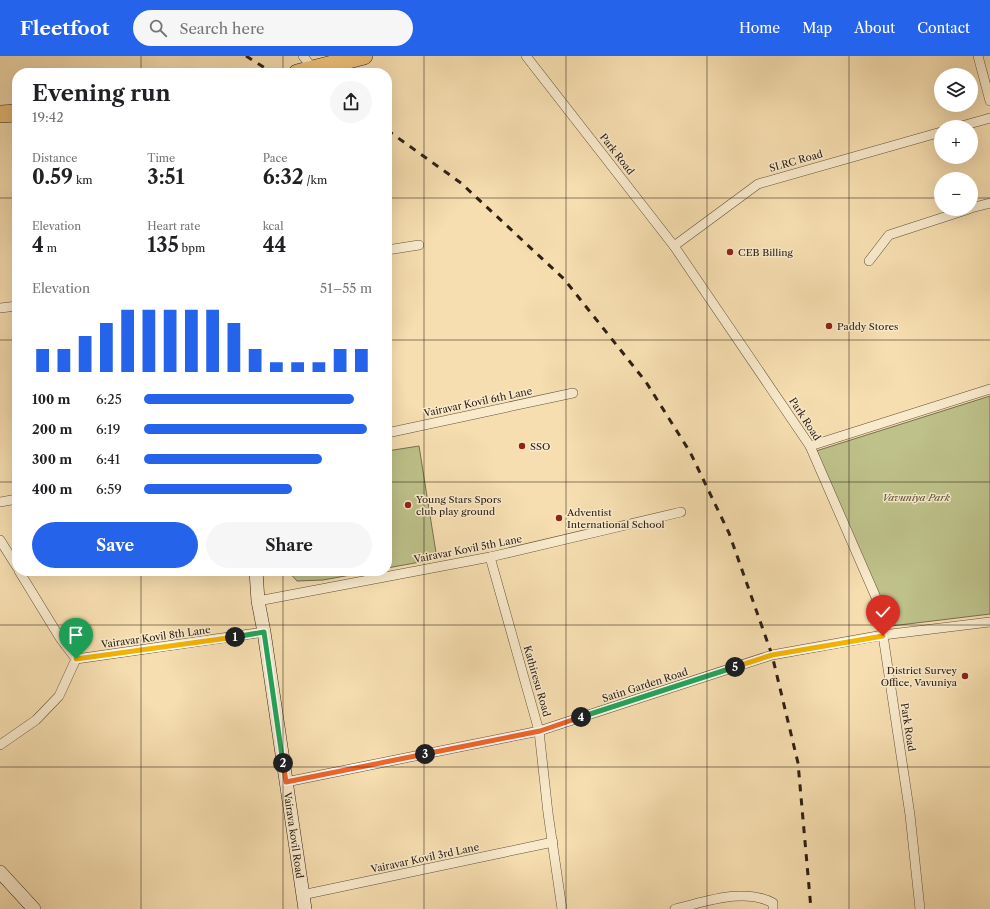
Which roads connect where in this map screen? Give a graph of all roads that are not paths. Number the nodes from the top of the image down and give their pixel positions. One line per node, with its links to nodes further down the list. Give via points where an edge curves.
1 (364, 56): 4 (highway)
2 (526, 56): 15 (street, Park Road)
3 (978, 56): 5 (street)
4 (304, 66)
5 (990, 102)
6 (12, 113): 7 (highway)
7 (0, 114)
8 (990, 118): 9 (street)
9 (978, 121)
10 (934, 134): 15 (street, SLRC Road, via 758,184)
11 (990, 203): 12 (street)
12 (978, 207)
13 (949, 216): 17 (street, via 889,236)
14 (419, 245): 16 (street)
15 (674, 246): 23 (street, Park Road)
16 (392, 249)
17 (869, 261)
18 (12, 307): 19 (street)
19 (0, 308)
20 (990, 389): 23 (street)
21 (573, 393): 22 (street, Vairavar Kovil 6th Lane)
22 (392, 432)
23 (810, 446): 35 (street, Park Road, via 878,602)
24 (12, 500): 25 (street)
25 (0, 502)
26 (681, 512): 28 (street, Vairavar Kovil 5th Lane)
27 (0, 540): 29 (street)
28 (490, 558): 32 (street, Vairavar Kovil 5th Lane); 37 (street, Kathiresu Road)
29 (12, 559)
30 (22, 576): 36 (street)
31 (256, 576): 32 (street, Vairava kovil Road)
32 (258, 601): 34 (street, Vairava kovil Road)
33 (990, 622): 35 (street, Satin Garden Road)
34 (264, 632): 36 (street, Vairavar Kovil 8th Lane); 39 (street, Vairava kovil Road)
35 (883, 636): 37 (street, Satin Garden Road, via 772,655); 48 (street, Park Road, via 910,815)
36 (76, 659): 38 (street, via 59,696 36,720)
37 (540, 731): 39 (street, Satin Garden Road); 40 (street, Kathiresu Road)
38 (0, 745)
39 (286, 782): 42 (street, Vairava kovil Road)
40 (553, 842): 42 (street, Vairavar Kovil 3rd Lane); 45 (street, Kathiresu Road)
41 (0, 872): 43 (street)
42 (302, 895): 44 (street, Vairava kovil Road)
43 (30, 907)
44 (305, 909)
45 (562, 909)
46 (675, 909): 47 (street, via 716,899 753,895 773,903)
47 (773, 909)
48 (920, 909)

